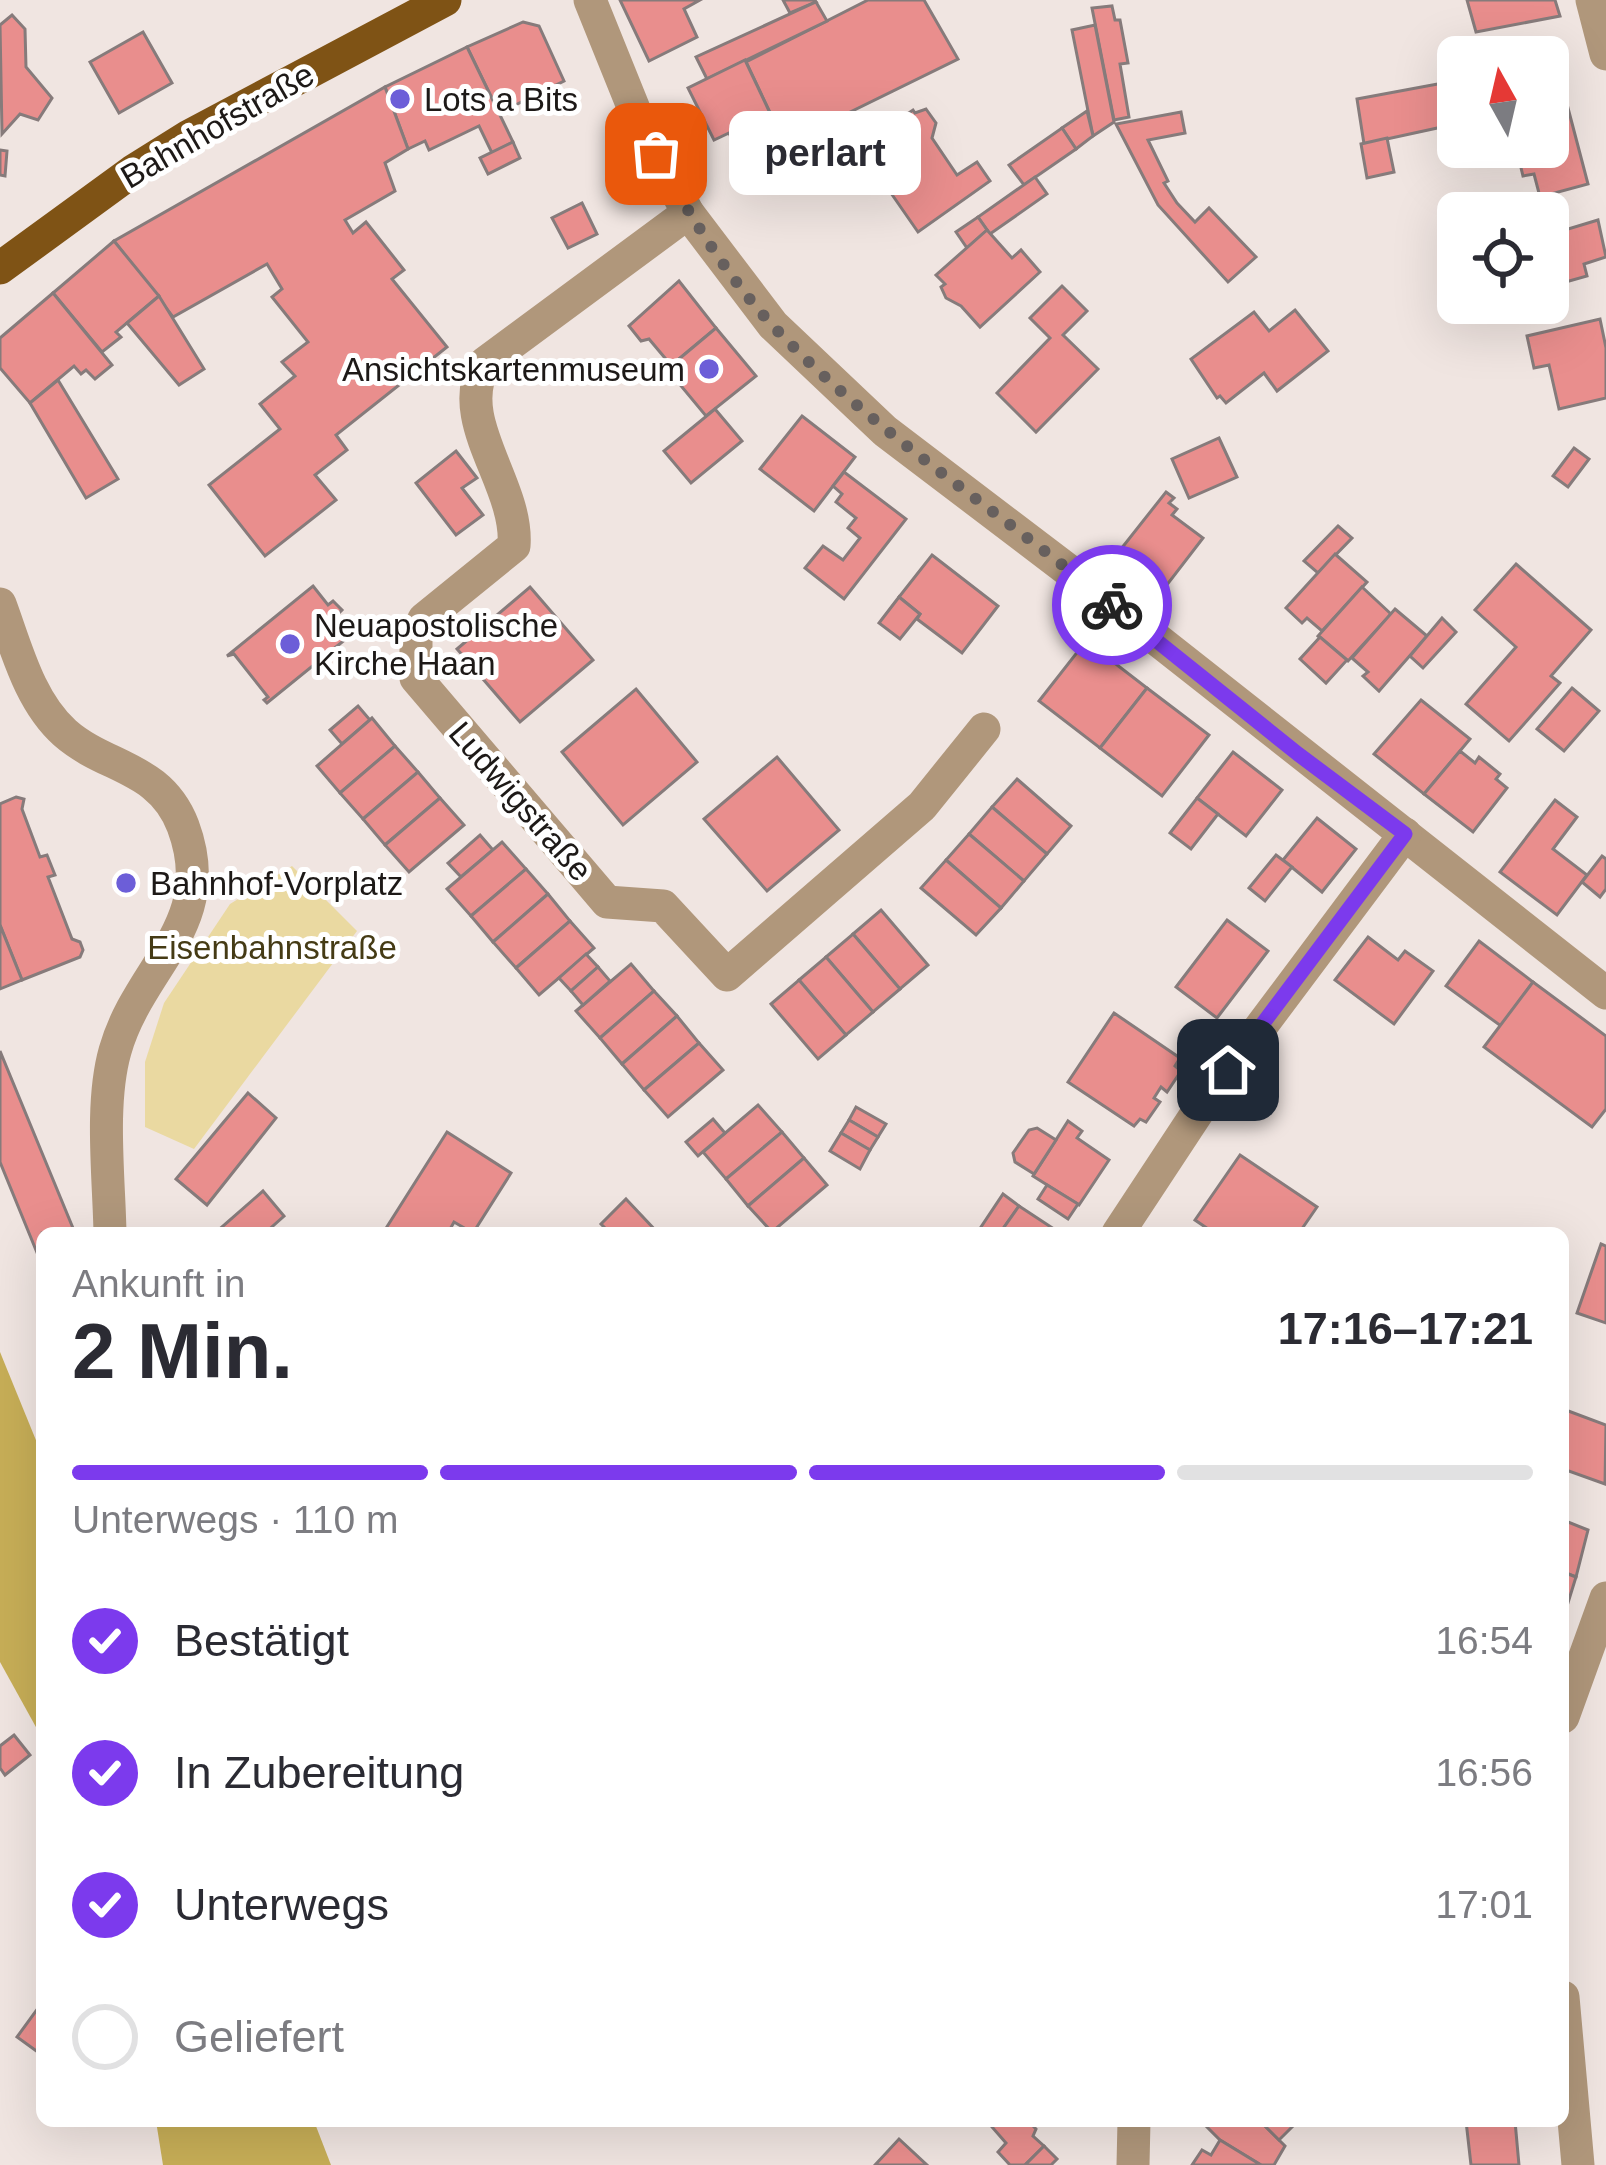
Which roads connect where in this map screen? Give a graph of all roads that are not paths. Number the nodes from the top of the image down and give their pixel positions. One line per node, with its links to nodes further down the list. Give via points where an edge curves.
1 (445, 0): 6 (main road, Bahnhofstraße, via 189,136)
2 (590, 0): 5 (street, via 640,124)
3 (1592, 0): 4 (street)
4 (1606, 54)
5 (688, 213): 8 (street, Ludwigstraße, via 484,362 473,404 516,521 514,546 424,619 416,678 608,902 664,906 727,975 922,806); 9 (street, via 772,326 885,431)
6 (0, 268)
7 (0, 604): 11 (street, via 49,716 167,796 191,858 183,928 137,995 114,1053)
8 (984, 729)
9 (1405, 834): 10 (street); 12 (street, via 1203,1104)
10 (1606, 993)
11 (110, 1227)
12 (1122, 1227)
13 (1606, 1598): 14 (street)
14 (1569, 1700)
15 (1569, 2064): 18 (street)
16 (1134, 2127): 17 (street)
17 (1132, 2165)
18 (1578, 2165)

